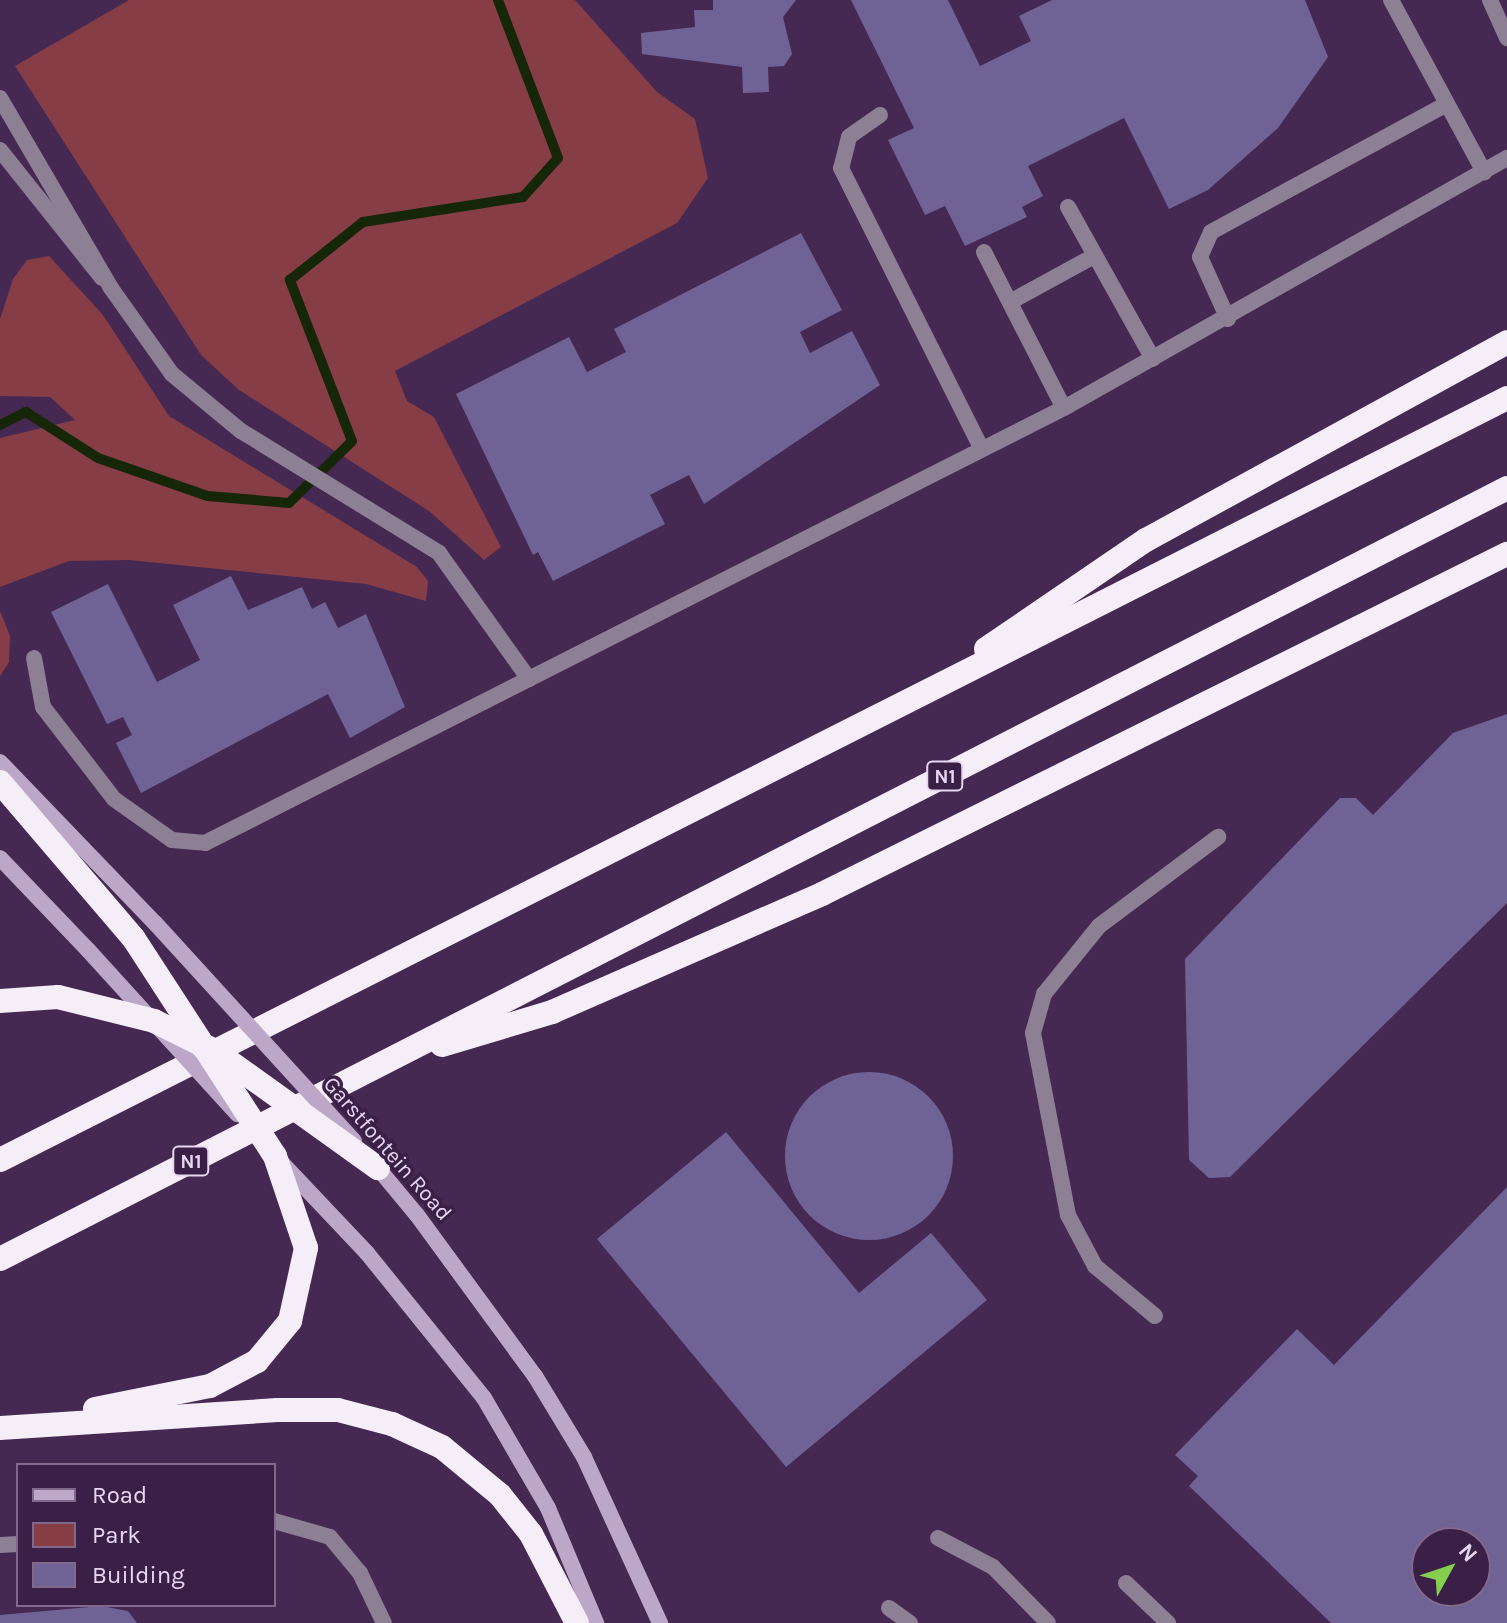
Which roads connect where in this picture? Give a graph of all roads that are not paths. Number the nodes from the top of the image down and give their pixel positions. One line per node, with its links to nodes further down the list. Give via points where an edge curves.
1 (1391, 0): 5 (street)
2 (1490, 0): 3 (street)
3 (1507, 38)
4 (0, 98): 13 (street)
5 (1447, 104): 9 (street); 15 (street, via 1211,232 1200,257)
6 (880, 115): 20 (street, via 849,137 841,168)
7 (0, 150): 13 (street)
8 (1507, 158): 9 (street)
9 (1484, 172): 15 (street)
10 (1068, 207): 12 (street)
11 (984, 252): 14 (street)
12 (1094, 256): 14 (street); 17 (street)
13 (111, 288): 24 (street, via 172,374 241,431 422,540 460,575)
14 (1010, 302): 19 (street)
15 (1228, 319): 17 (street)
16 (1507, 342): 25 (highway, via 1146,540)
17 (1153, 359): 19 (street)
18 (1507, 398): 25 (highway)
19 (1064, 408): 20 (street)
20 (982, 449): 24 (street)
21 (1507, 488): 33 (highway, N1)
22 (1507, 554): 33 (highway, via 1131,746 671,963 552,1012)
23 (34, 658): 24 (street, via 43,707 114,799 190,845 230,834)
24 (529, 679)
25 (930, 691): 35 (highway)
26 (0, 762): 36 (main road, Garstfontein Road, bridge)
27 (0, 782): 32 (highway, bridge, via 134,939)
28 (1218, 837): 38 (street, via 1099,926 1044,994 1033,1033 1068,1215 1095,1266)
29 (0, 858): 31 (main road, bridge)
30 (0, 1001): 31 (highway, bridge, via 58,997)
31 (154, 1021): 32 (highway, bridge); 34 (main road, bridge)
32 (213, 1050): 34 (highway, bridge); 36 (highway, bridge)
33 (382, 1063): 37 (highway, N1)
34 (275, 1156): 39 (highway, bridge, via 306,1248 290,1321 238,1374 174,1395); 46 (main road, bridge, via 367,1253 491,1410 548,1508)
35 (0, 1160)
36 (378, 1168): 47 (main road, Garstfontein Road, bridge, via 527,1364 584,1457)
37 (0, 1259)
38 (1155, 1316)
39 (0, 1427): 45 (highway, via 277,1410 338,1410 392,1424 442,1447 500,1495 531,1534)
40 (276, 1522): 44 (street, via 330,1537 360,1573)
41 (938, 1538): 49 (street, via 993,1567)
42 (1126, 1583): 50 (street)
43 (889, 1608): 48 (street)
44 (384, 1623)
45 (577, 1623)
46 (596, 1623)
47 (660, 1623)
48 (910, 1623)
49 (1048, 1623)
50 (1168, 1623)

